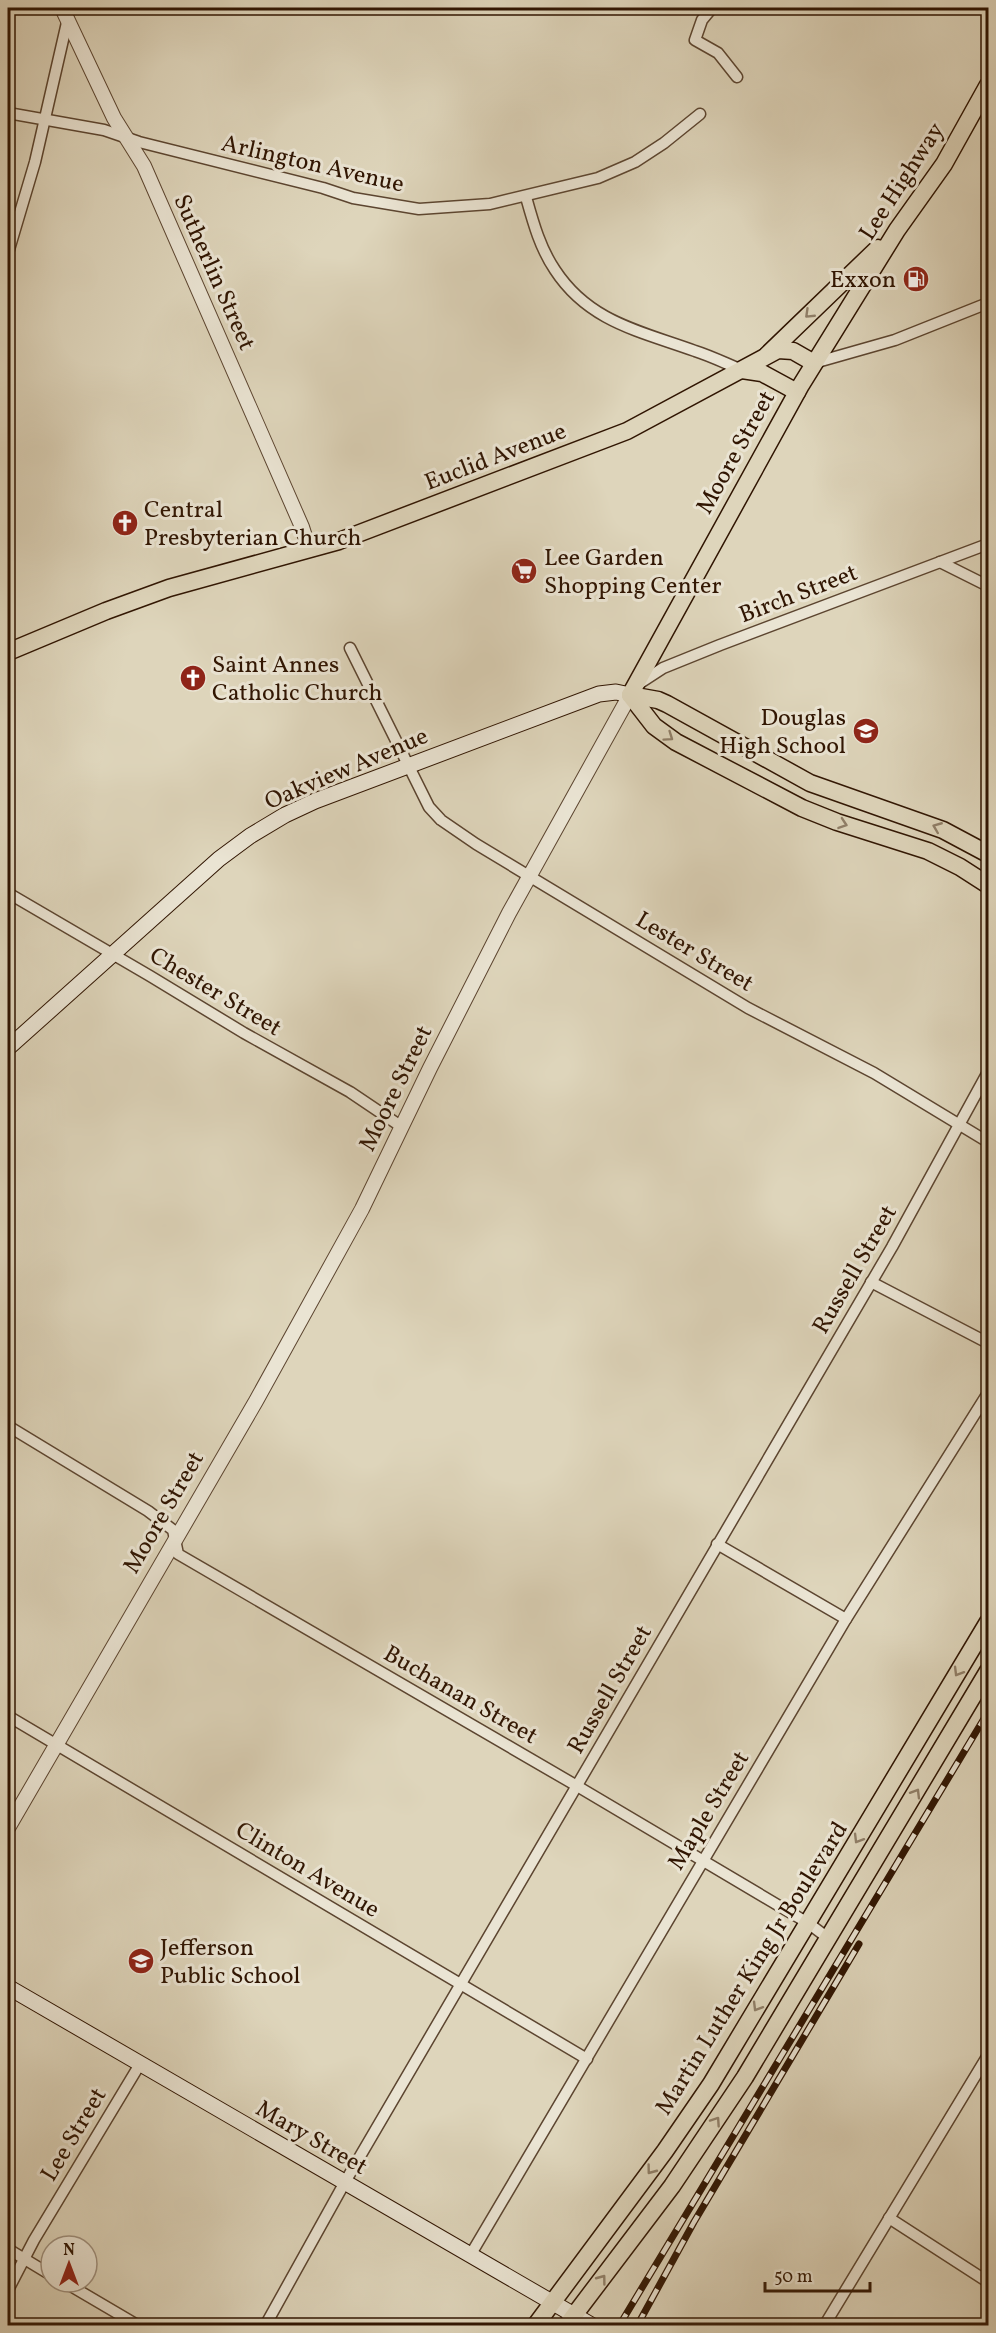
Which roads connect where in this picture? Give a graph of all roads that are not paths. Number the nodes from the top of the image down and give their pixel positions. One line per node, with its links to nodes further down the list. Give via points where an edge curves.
1 (712, 8): 3 (street, via 702,20 695,40 718,53)
2 (65, 13): 7 (street); 8 (street, Sutherlin Street)
3 (737, 77)
4 (988, 85): 10 (main road, Lee Highway, via 944,164)
5 (8, 113): 7 (street, Arlington Avenue)
6 (700, 114): 9 (street, Arlington Avenue, via 626,167)
7 (44, 119): 8 (street, Arlington Avenue); 11 (street)
8 (126, 138): 9 (street, Arlington Avenue, via 395,207 458,208); 18 (street, Sutherlin Street, via 144,166 181,249)
9 (526, 197): 15 (street, via 542,247 554,269 590,308 623,326)
10 (897, 230): 13 (main road, one-way to 13); 14 (main road, Lee Highway)
11 (8, 253)
12 (988, 303): 14 (street, via 895,340)
13 (766, 355): 14 (main road, Euclid Avenue, via 778,350 793,351); 15 (main road, Euclid Avenue)
14 (814, 363): 16 (main road, Moore Street)
15 (742, 370): 16 (main road, via 762,373); 18 (main road, Euclid Avenue, via 627,431)
16 (797, 392): 23 (main road, Moore Street)
17 (988, 544): 19 (street, Birch Street)
18 (309, 549): 22 (main road, Euclid Avenue, via 169,588)
19 (940, 562): 20 (street); 23 (street, Birch Street, via 663,668 647,677)
20 (988, 586)
21 (350, 648): 24 (street)
22 (8, 652)
23 (630, 695): 24 (main road, Oakview Avenue, via 599,694); 25 (main road, one-way to 23, via 943,830 810,783 667,704); 26 (street, Moore Street); 27 (main road, one-way to 27, via 654,726 676,742 802,808 928,851)
24 (407, 765): 26 (street, Lester Street, via 429,807 441,820); 29 (main road, Oakview Avenue, via 315,801 250,836)
25 (988, 854)
26 (529, 876): 32 (street, Lester Street, via 748,1008 874,1073); 33 (street, Moore Street)
27 (988, 885)
28 (8, 893): 29 (street, Chester Street)
29 (112, 954): 30 (main road, Oakview Avenue); 33 (street, Chester Street, via 350,1092)
30 (8, 1048)
31 (988, 1072): 32 (street, Russell Street)
32 (960, 1125): 34 (street, Lester Street); 35 (street, Russell Street)
33 (402, 1127): 39 (street, Moore Street, via 363,1209)
34 (988, 1142)
35 (871, 1282): 36 (street); 40 (street, Russell Street)
36 (988, 1343)
37 (988, 1393): 41 (street, Maple Street)
38 (8, 1426): 39 (street, Buchanan Street, via 148,1511 170,1526)
39 (175, 1538): 45 (street, Moore Street); 46 (street, Buchanan Street, via 178,1554)
40 (717, 1544): 41 (street); 46 (street, Russell Street)
41 (846, 1619): 48 (street, Maple Street)
42 (988, 1622): 49 (main road, Martin Luther King Jr Boulevard, one-way to 49)
43 (988, 1671): 50 (main road, Martin Luther King Jr Boulevard, one-way to 43)
44 (8, 1716): 45 (street, Clinton Avenue)
45 (55, 1745): 47 (street, Moore Street); 51 (street, Clinton Avenue)
46 (578, 1786): 48 (street, Buchanan Street); 51 (street, Russell Street)
47 (8, 1828)
48 (702, 1861): 49 (street, Buchanan Street); 54 (street, Maple Street)
49 (808, 1923): 50 (street, Buchanan Street); 65 (main road, Martin Luther King Jr Boulevard, one-way to 65, via 711,2084)
50 (828, 1938): 66 (main road, Martin Luther King Jr Boulevard, one-way to 50, via 672,2186 745,2078)
51 (461, 1984): 54 (street, Clinton Avenue); 56 (street, Russell Street)
52 (8, 1987): 55 (main road, Mary Street)
53 (988, 2055): 57 (street)
54 (587, 2059): 59 (street, Maple Street)
55 (140, 2064): 56 (main road, Mary Street); 60 (street, Lee Street)
56 (345, 2182): 59 (main road, Mary Street); 68 (street, Russell Street)
57 (889, 2218): 62 (street); 71 (street)
58 (8, 2249): 60 (street)
59 (471, 2254): 65 (main road, Mary Street)
60 (24, 2259): 61 (street); 63 (street, Lee Street)
61 (39, 2268)
62 (988, 2282)
63 (8, 2290)
64 (85, 2294): 67 (street)
65 (553, 2301): 66 (main road, Mary Street); 69 (main road, Martin Luther King Jr Boulevard)
66 (571, 2320): 70 (main road, Mary Street)
67 (139, 2325)
68 (265, 2325)
69 (535, 2325)
70 (593, 2325)
71 (824, 2325)

